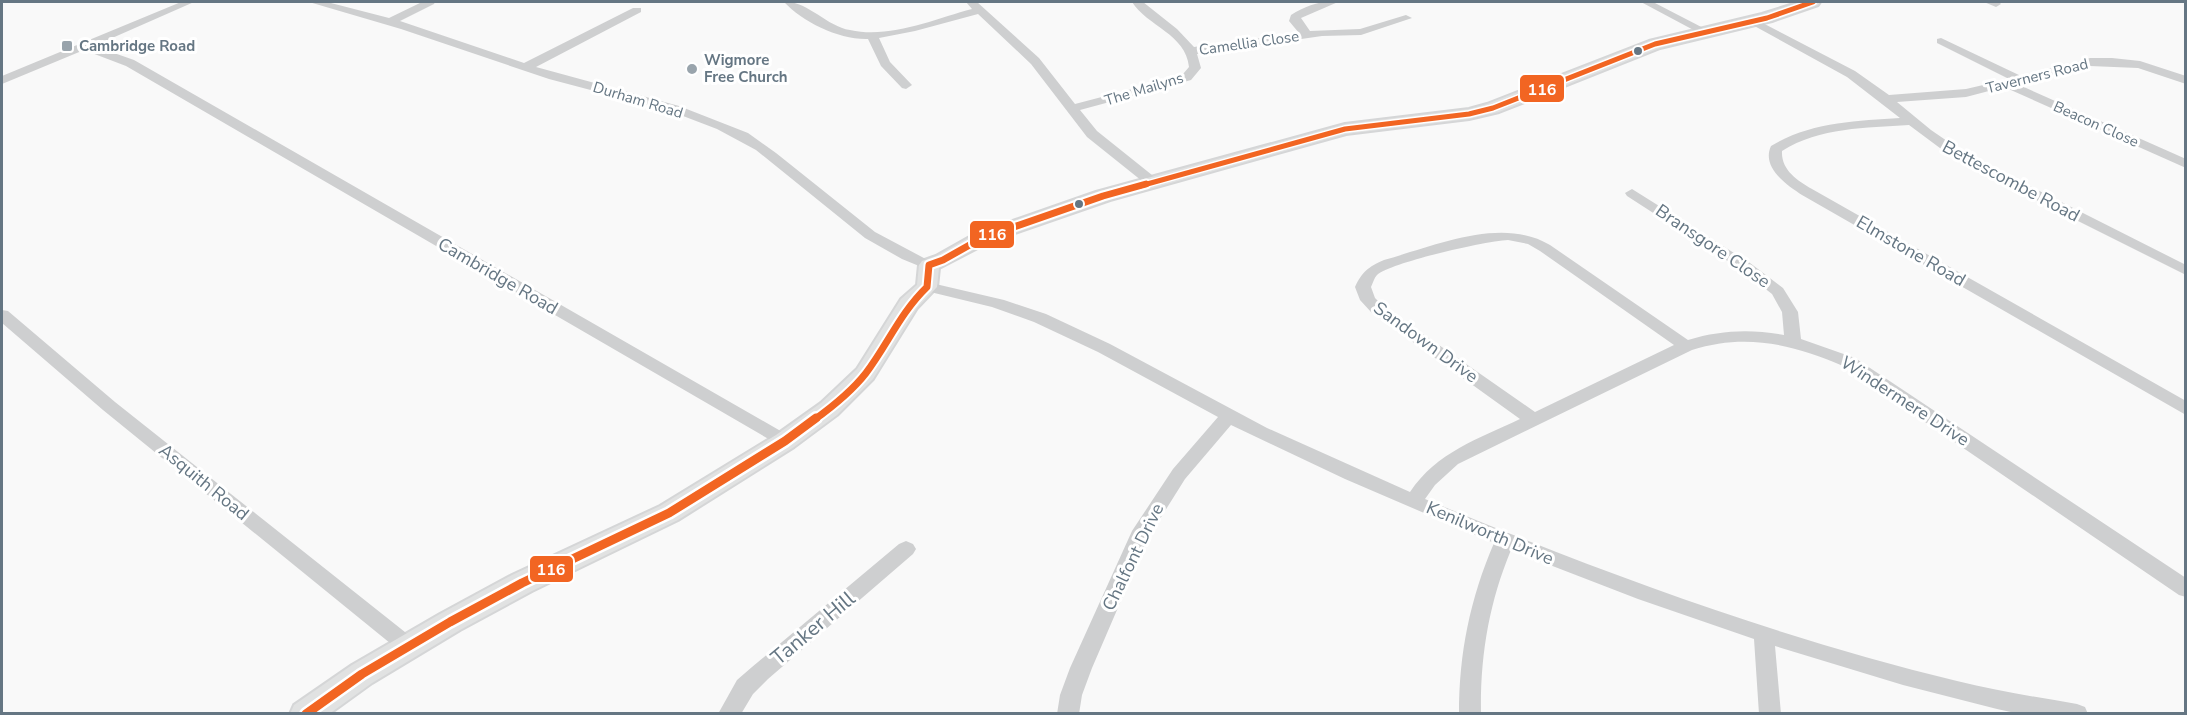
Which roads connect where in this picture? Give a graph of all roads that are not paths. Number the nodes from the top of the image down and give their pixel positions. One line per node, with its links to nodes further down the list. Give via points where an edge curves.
1 (189, 2): 18 (street)
2 (314, 2): 12 (street, Durham Road)
3 (430, 2): 12 (street)
4 (789, 2): 16 (street, via 840,32)
5 (1137, 2): 19 (street, The Mailyns)
6 (1333, 2): 15 (street, Camellia Close, via 1295,18)
7 (1646, 2): 14 (street)
8 (1813, 2): 13 (street)
9 (976, 6): 16 (street); 27 (street, via 1035,61)
10 (637, 10): 20 (street)
11 (1406, 18): 15 (street, Camellia Close, via 1361,32)
12 (393, 20): 20 (street, Durham Road)
13 (1753, 21): 14 (street); 26 (street, Bettescombe Road, via 1839,66)
14 (1705, 32): 30 (street, via 1655,44 1493,108 1346,129)
15 (1307, 35): 19 (street, Camellia Close)
16 (872, 36): 25 (street, via 885,63)
17 (1941, 41): 22 (street)
18 (84, 46): 21 (street); 41 (street, Cambridge Road, via 130,63)
19 (1191, 51): 27 (street, The Mailyns, via 1195,68 1187,77)
20 (526, 67): 32 (street, Durham Road, via 649,102 737,133 874,240)
21 (2, 80)
22 (2021, 80): 23 (street, Taverners Road, via 2083,63 2103,62 2140,65); 24 (street, Taverners Road)
23 (2186, 80)
24 (2007, 84): 26 (street, Taverners Road, via 1951,95); 29 (street, Beacon Close)
25 (906, 85)
26 (1886, 99): 28 (street, Bettescombe Road)
27 (1071, 109): 30 (street, via 1092,134)
28 (1911, 121): 33 (street, Bettescombe Road, via 1979,167); 38 (street, Elmstone Road, via 1838,128 1791,140 1776,149 1777,165 1807,192)
29 (2186, 164)
30 (1152, 182): 32 (street, via 1017,224)
31 (1632, 193): 36 (street, Bransgore Close, via 1778,291 1790,312)
32 (928, 265): 34 (street)
33 (2186, 271)
34 (927, 287): 39 (street, Kenilworth Drive, via 1004,305 1040,318); 41 (street, via 909,303 865,374 829,409)
35 (2, 315): 47 (street, Asquith Road)
36 (1793, 341): 37 (street, Windermere Drive, via 1744,335); 45 (street, Windermere Drive, via 1832,354 1865,372)
37 (1686, 346): 40 (street, Windermere Drive); 40 (street, Sandown Drive, via 1556,255 1520,237 1487,237 1389,264 1369,274 1365,294 1377,309)
38 (2186, 409)
39 (1228, 417): 42 (street, Kenilworth Drive); 50 (street, Chalfont Drive, via 1179,474 1139,536 1081,668)
40 (1534, 420): 42 (street, Windermere Drive, via 1440,467)
41 (785, 441): 47 (street, via 669,513 503,593)
42 (1414, 501): 43 (street, Kenilworth Drive)
43 (1505, 541): 46 (street, Kenilworth Drive, via 1635,591); 51 (street, via 1479,609 1471,656)
44 (906, 549): 49 (street, Tanker Hill, via 760,673 735,700)
45 (2186, 590)
46 (1764, 633): 52 (street); 53 (street, Kenilworth Drive, via 1924,682)
47 (408, 646): 48 (street)
48 (305, 714)
49 (729, 714)
50 (1068, 714)
51 (1470, 714)
52 (1770, 714)
53 (2077, 714)

